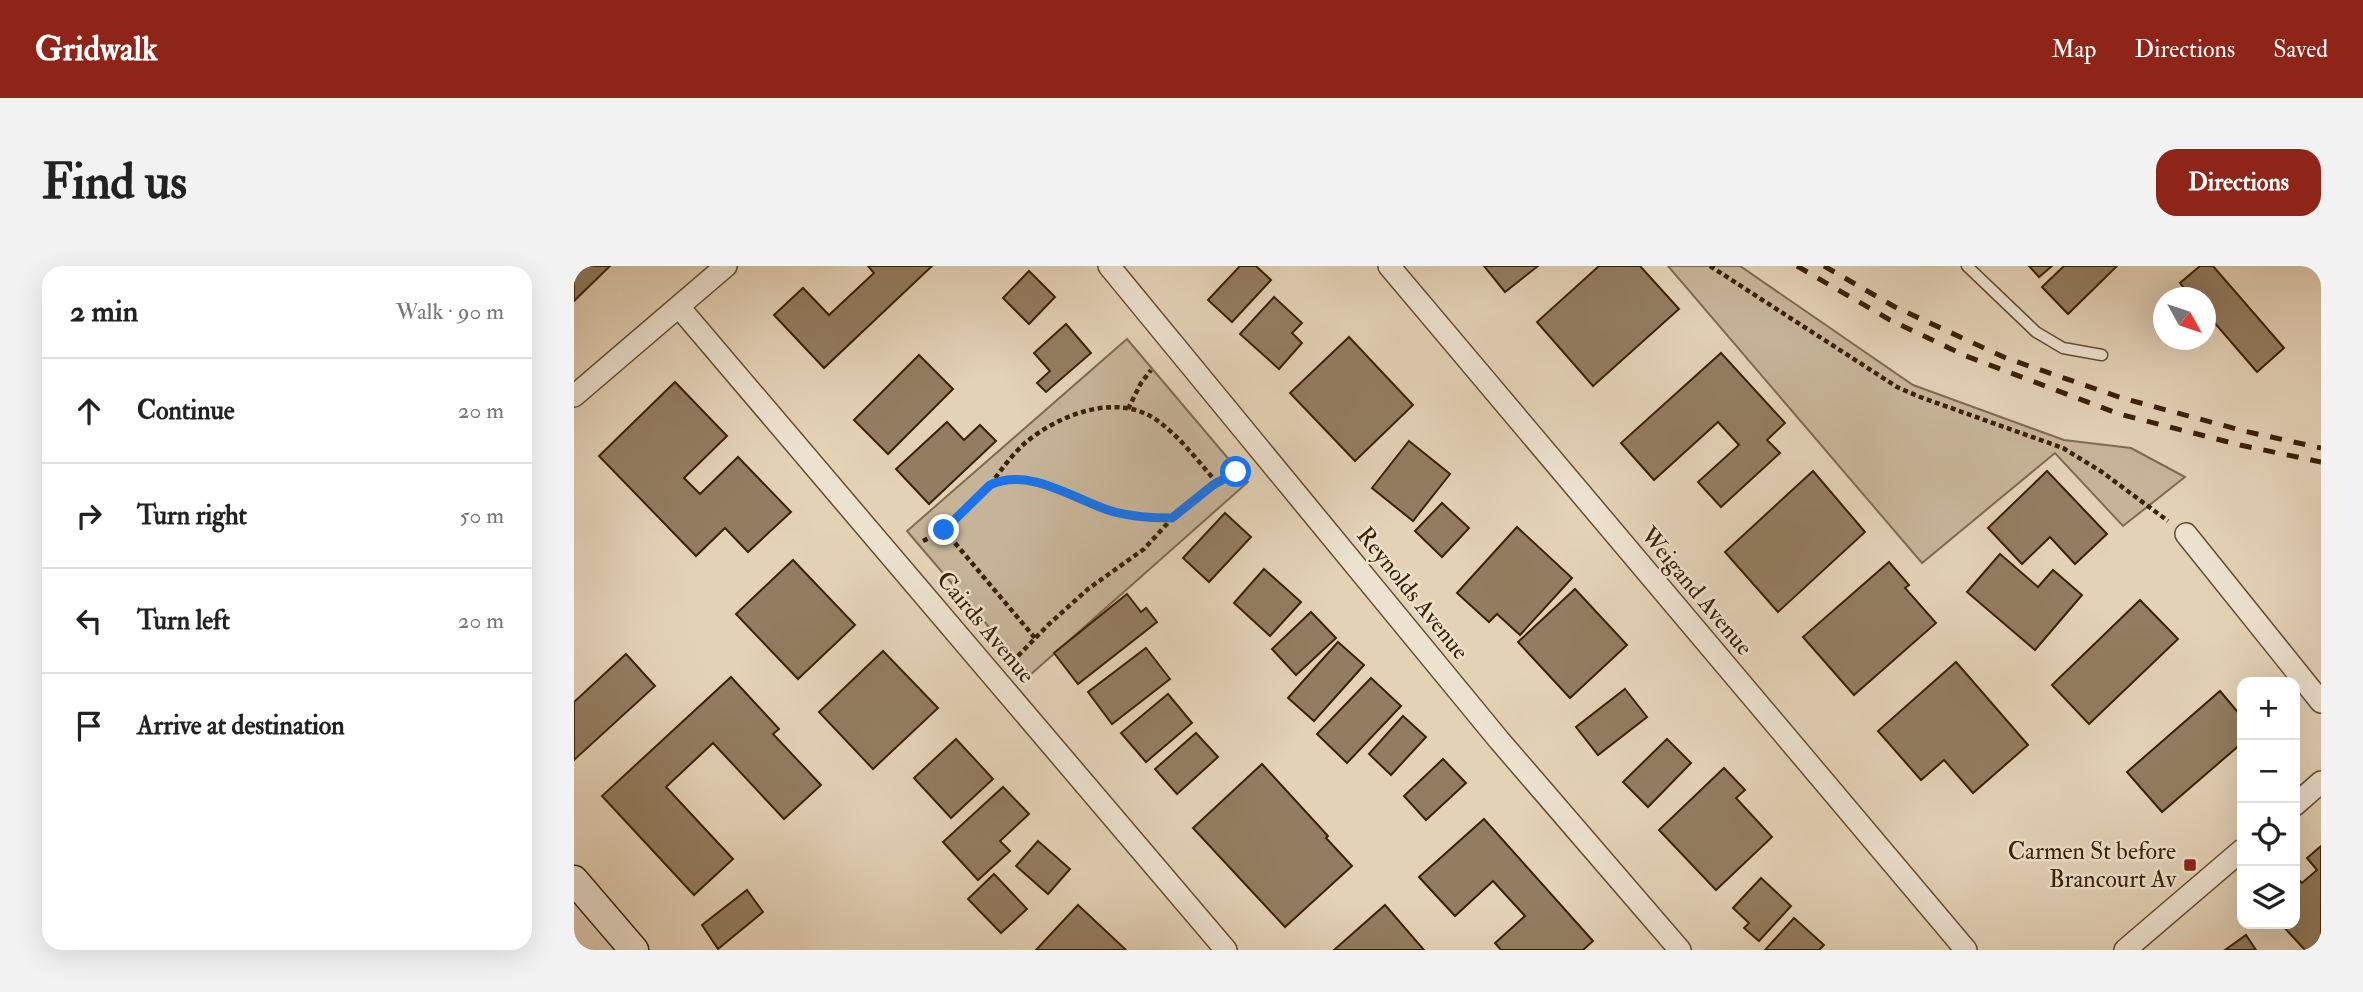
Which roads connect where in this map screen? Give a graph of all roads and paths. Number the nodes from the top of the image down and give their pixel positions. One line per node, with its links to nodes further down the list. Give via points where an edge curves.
1 (726, 266): 6 (street)
2 (1109, 266): 27 (street, Reynolds Avenue, via 1499,740)
3 (1389, 266): 28 (street, Weigand Avenue)
4 (1710, 266): 16 (path, via 1897,387 2063,448)
5 (1968, 266): 7 (lane, via 2036,332 2063,348)
6 (679, 307): 9 (street); 26 (street, Cairds Avenue)
7 (2102, 355)
8 (1151, 370): 10 (path)
9 (574, 396)
10 (1128, 409): 12 (path, via 1157,420); 13 (path, via 1094,410 1046,428 1005,463)
11 (1236, 472): 12 (path)
12 (1217, 483): 14 (path)
13 (990, 485): 14 (path, via 1000,481 1045,484 1129,516); 15 (path)
14 (1172, 518): 18 (path, via 1144,549 1088,589)
15 (944, 530): 17 (path); 18 (path)
16 (2186, 534): 20 (street)
17 (923, 541)
18 (1035, 638): 19 (path)
19 (1018, 656)
20 (2321, 702)
21 (2321, 782): 22 (street)
22 (2297, 803)
23 (2237, 854): 29 (street)
24 (574, 880): 25 (main road)
25 (634, 950)
26 (1226, 950)
27 (1680, 950)
28 (1966, 950)
29 (2125, 950)

